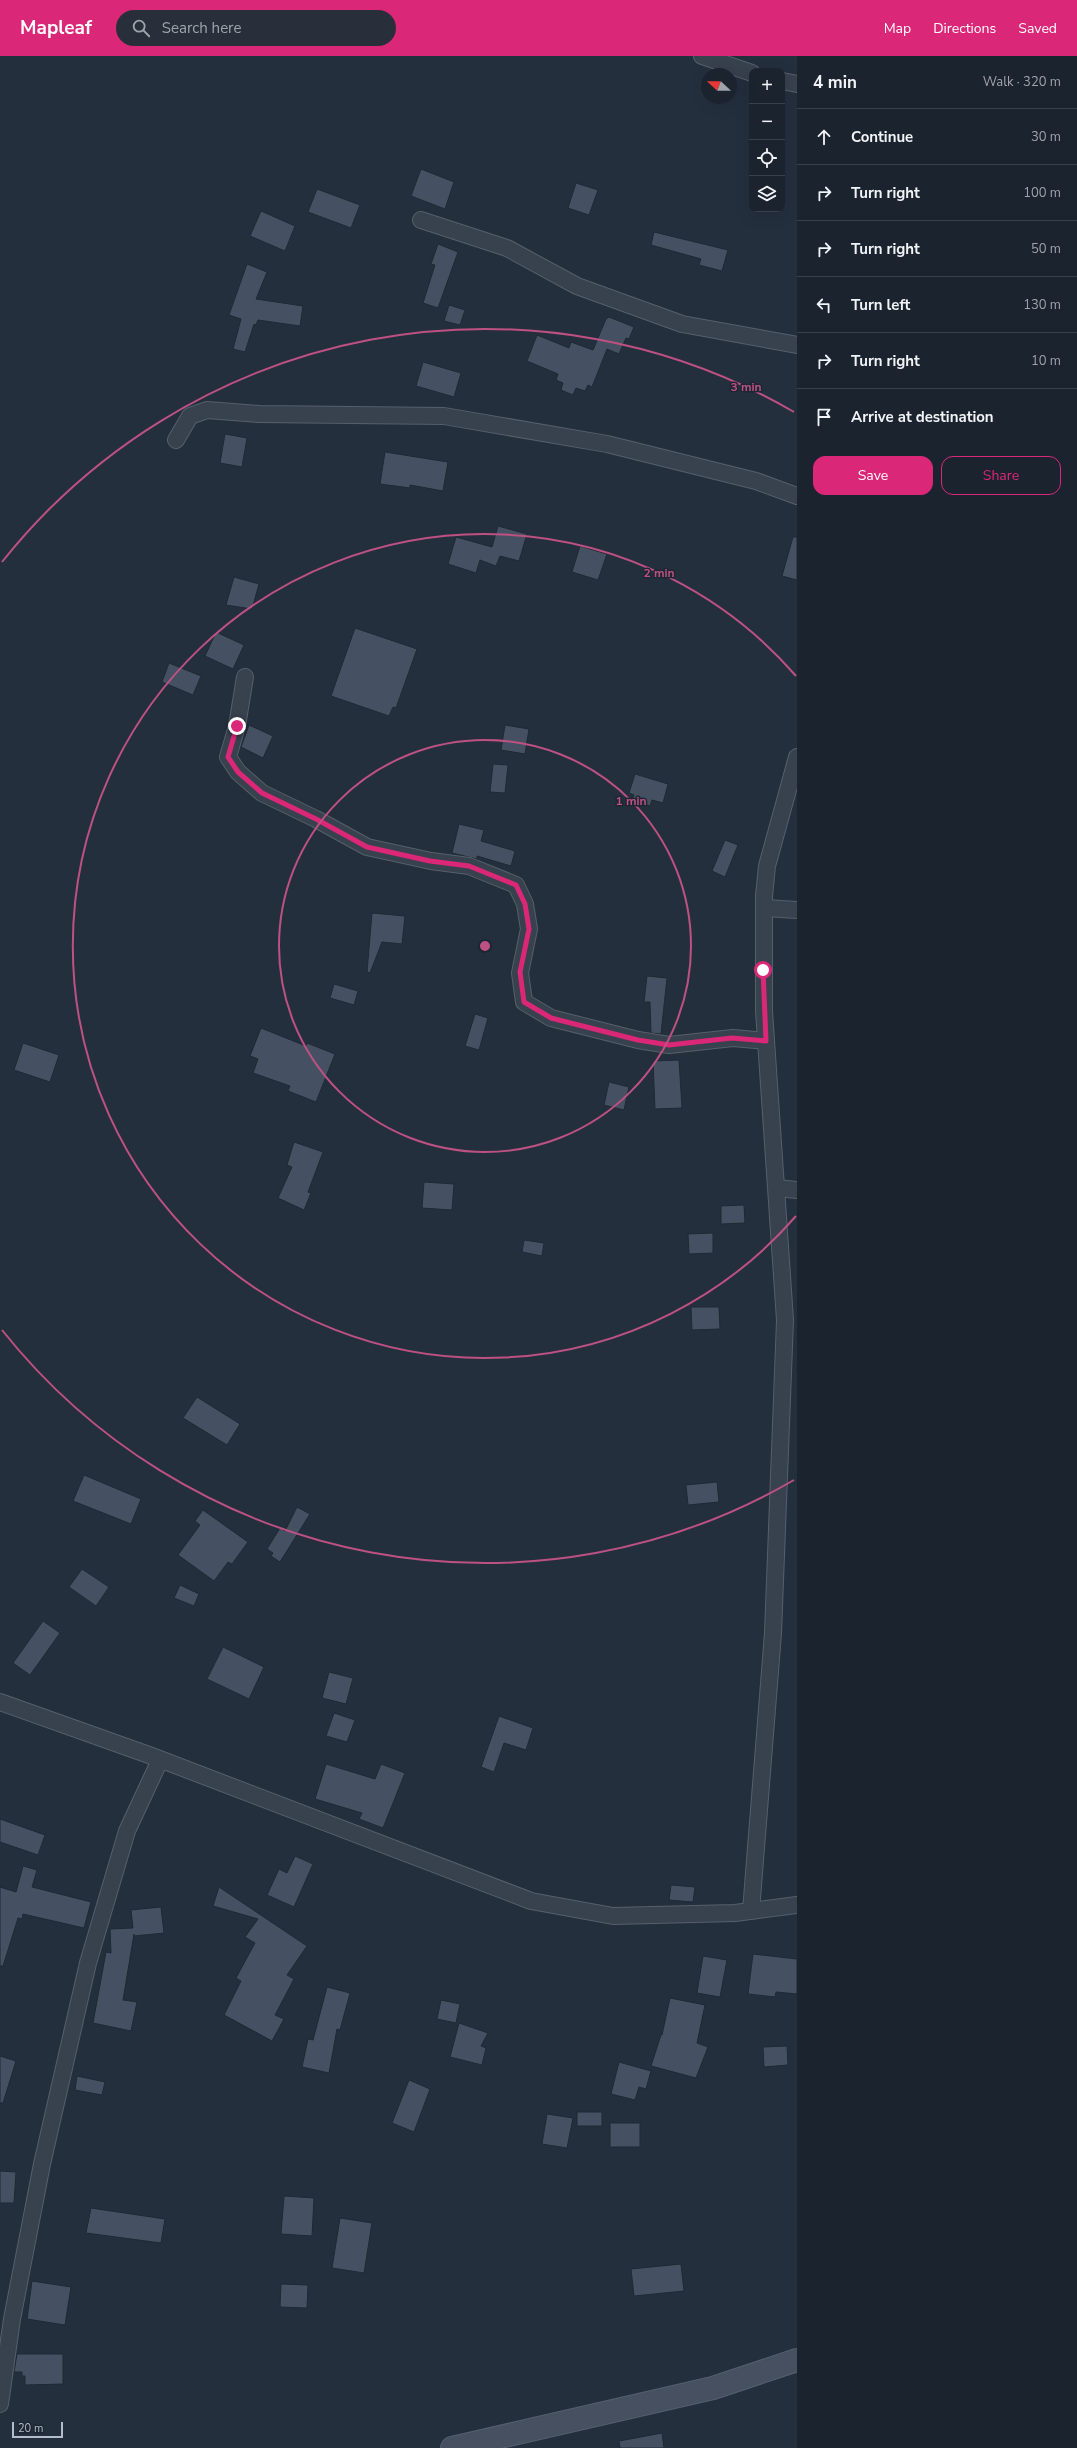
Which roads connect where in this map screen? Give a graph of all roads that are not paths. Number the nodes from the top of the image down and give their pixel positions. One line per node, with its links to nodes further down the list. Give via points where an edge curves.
1 (702, 56): 2 (street)
2 (749, 72)
3 (785, 82): 4 (street)
4 (797, 84)
5 (421, 220): 6 (street, via 507,248 577,286 682,324)
6 (797, 346)
7 (176, 440): 8 (street, via 190,416 207,410 260,414 444,416 607,444 756,481)
8 (797, 496)
9 (245, 677): 13 (street, via 237,726 228,757 238,772 262,793 367,847 430,861 469,866 516,885 525,904 529,929 520,972 524,1002 551,1018 638,1040 669,1045 732,1038)
10 (797, 757): 11 (street, via 766,866)
11 (764, 908): 12 (street); 13 (street)
12 (797, 910)
13 (766, 1041): 14 (street)
14 (777, 1188): 15 (street); 19 (street, via 785,1320 773,1633)
15 (797, 1190)
16 (0, 1702): 17 (street)
17 (160, 1760): 19 (street, via 531,1901 613,1916); 21 (street, via 127,1831 88,1963 42,2164 12,2319)
18 (797, 1905): 19 (street)
19 (751, 1911)
20 (797, 2360): 22 (main road, via 713,2388)
21 (0, 2404)
22 (452, 2448)

